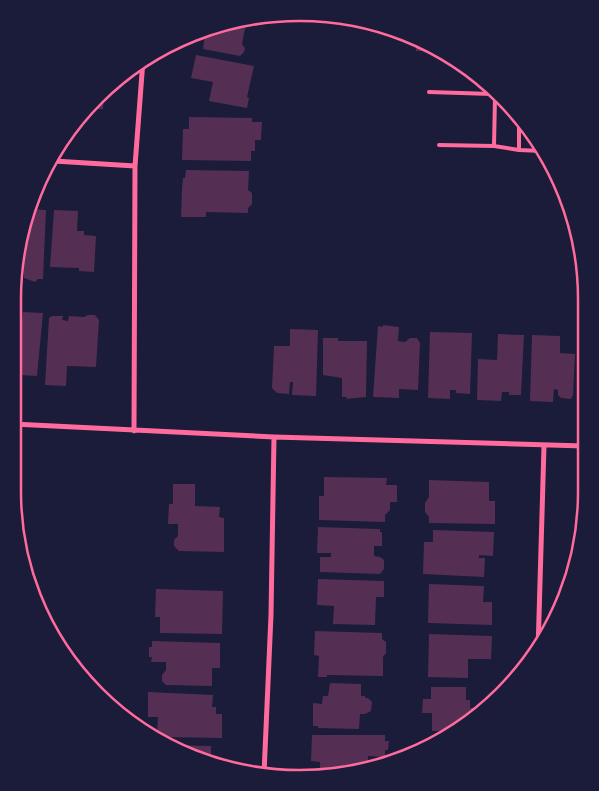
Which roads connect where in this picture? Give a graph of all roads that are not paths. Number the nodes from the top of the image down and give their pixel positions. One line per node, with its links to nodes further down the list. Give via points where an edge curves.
1 (142, 70): 11 (street)
2 (429, 92): 3 (lane)
3 (487, 94)
4 (495, 102): 7 (lane)
5 (519, 129): 8 (lane)
6 (439, 145): 7 (lane)
7 (494, 146): 8 (lane)
8 (520, 150): 9 (lane)
9 (534, 151)
10 (58, 161): 11 (street)
11 (135, 166): 13 (street)
12 (21, 424): 13 (street)
13 (134, 431): 14 (street)
14 (274, 438): 15 (street); 18 (street)
15 (544, 446): 16 (street); 17 (street)
16 (578, 446)
17 (539, 633)
18 (264, 767)

